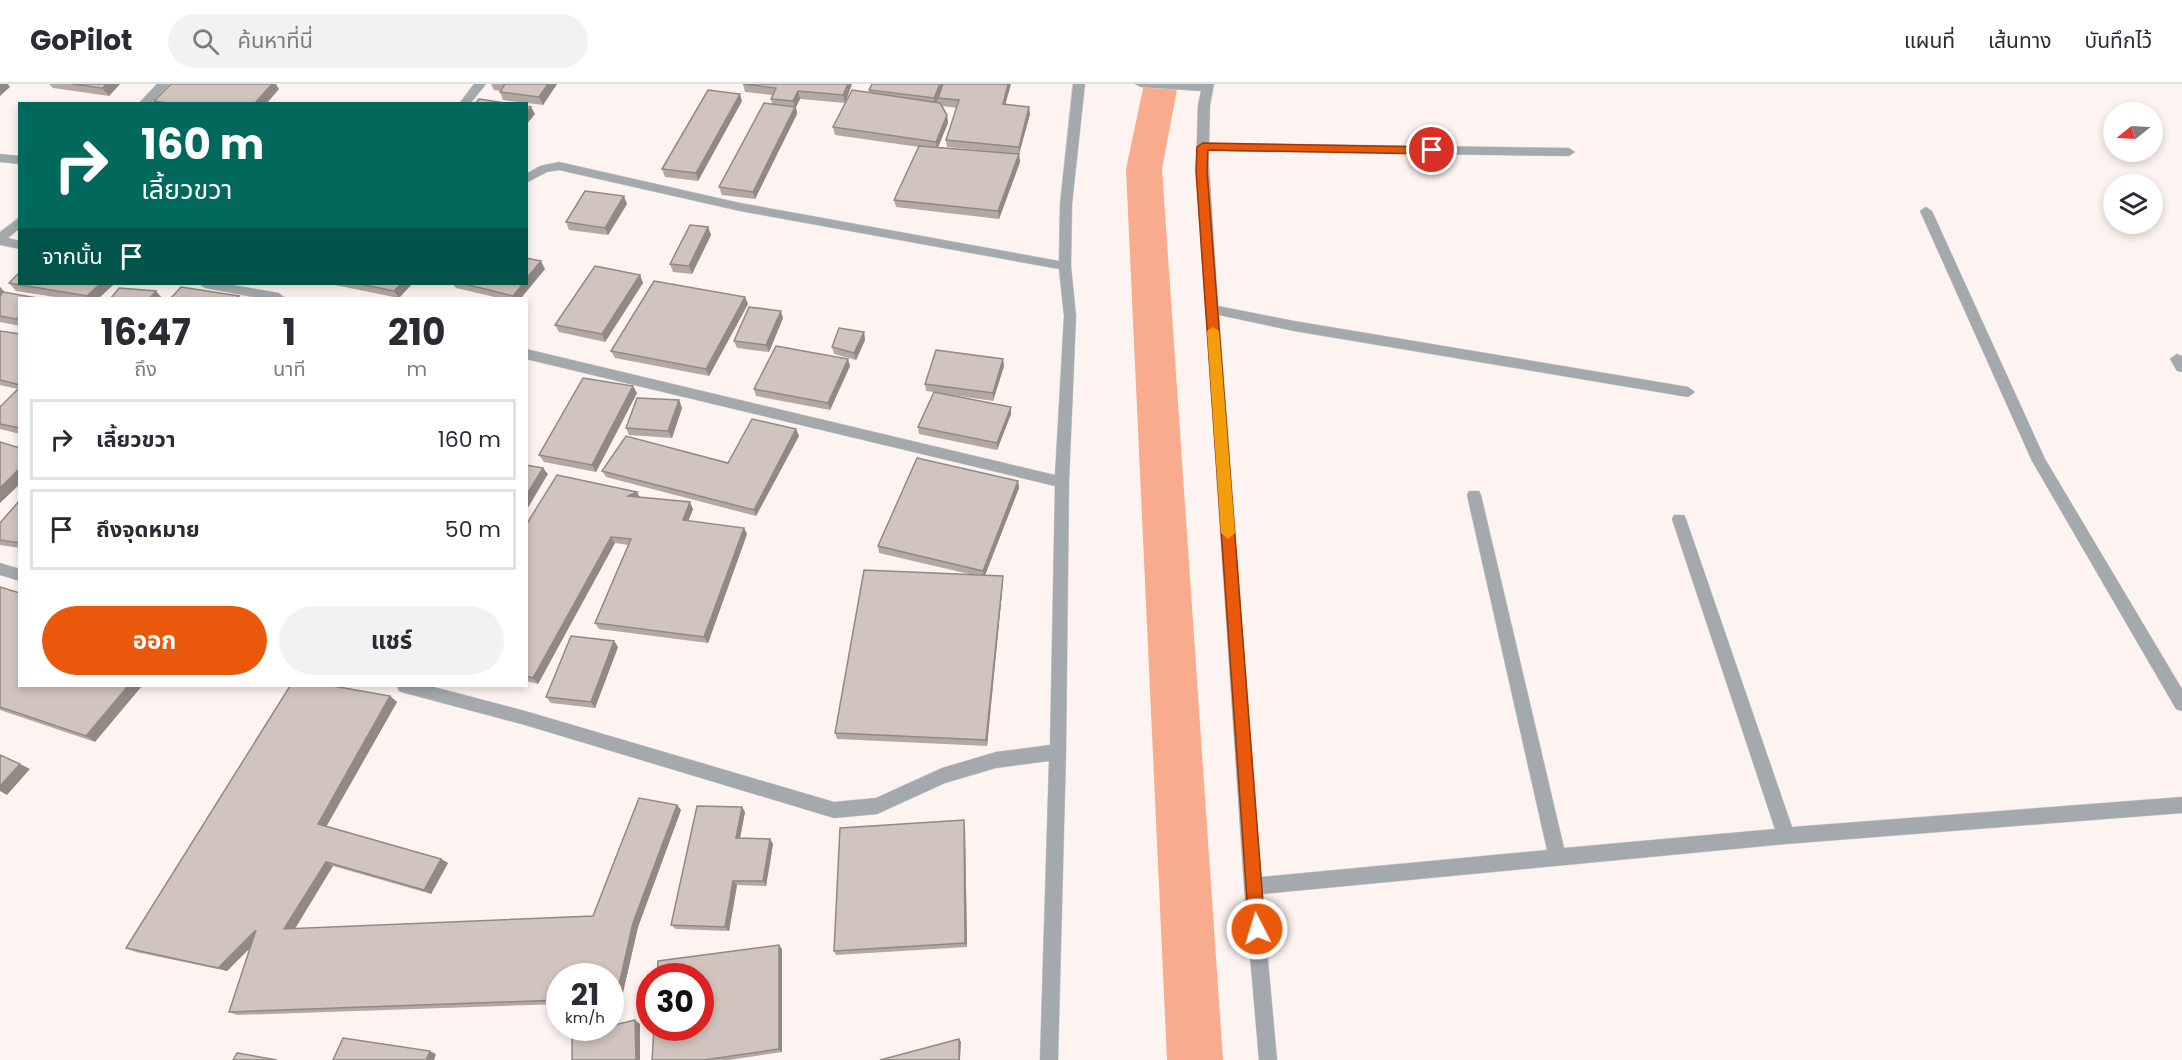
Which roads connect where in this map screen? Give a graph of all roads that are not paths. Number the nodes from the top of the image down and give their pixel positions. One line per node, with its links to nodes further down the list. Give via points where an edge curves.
1 (163, 84): 6 (street)
2 (480, 84): 7 (street)
3 (1079, 84): 17 (street, via 1066,204)
4 (1141, 84): 5 (street)
5 (1208, 86): 8 (street)
6 (145, 102)
7 (466, 102)
8 (1203, 147): 9 (street); 20 (street)
9 (1569, 152)
10 (0, 159): 11 (street)
11 (18, 160)
12 (528, 177): 17 (street, via 559,166 740,207)
13 (1926, 211): 29 (street, via 2039,461)
14 (18, 223): 15 (street)
15 (0, 240): 16 (street)
16 (18, 244)
17 (1065, 266): 23 (street, via 1070,316)
18 (211, 285): 19 (street)
19 (274, 297)
20 (1212, 309): 22 (street); 34 (street)
21 (528, 354): 23 (street)
22 (1688, 392)
23 (1062, 482): 30 (street)
24 (1474, 495): 33 (street)
25 (1679, 519): 32 (street)
26 (0, 569): 27 (street)
27 (18, 574)
28 (409, 687): 30 (street, via 834,810 877,806 942,776 996,760)
29 (2182, 704)
30 (1058, 752): 35 (street)
31 (2182, 805): 32 (street)
32 (1786, 836): 33 (street)
33 (1557, 857): 34 (street)
34 (1253, 886): 36 (street)
35 (1049, 1060)
36 (1268, 1060)

